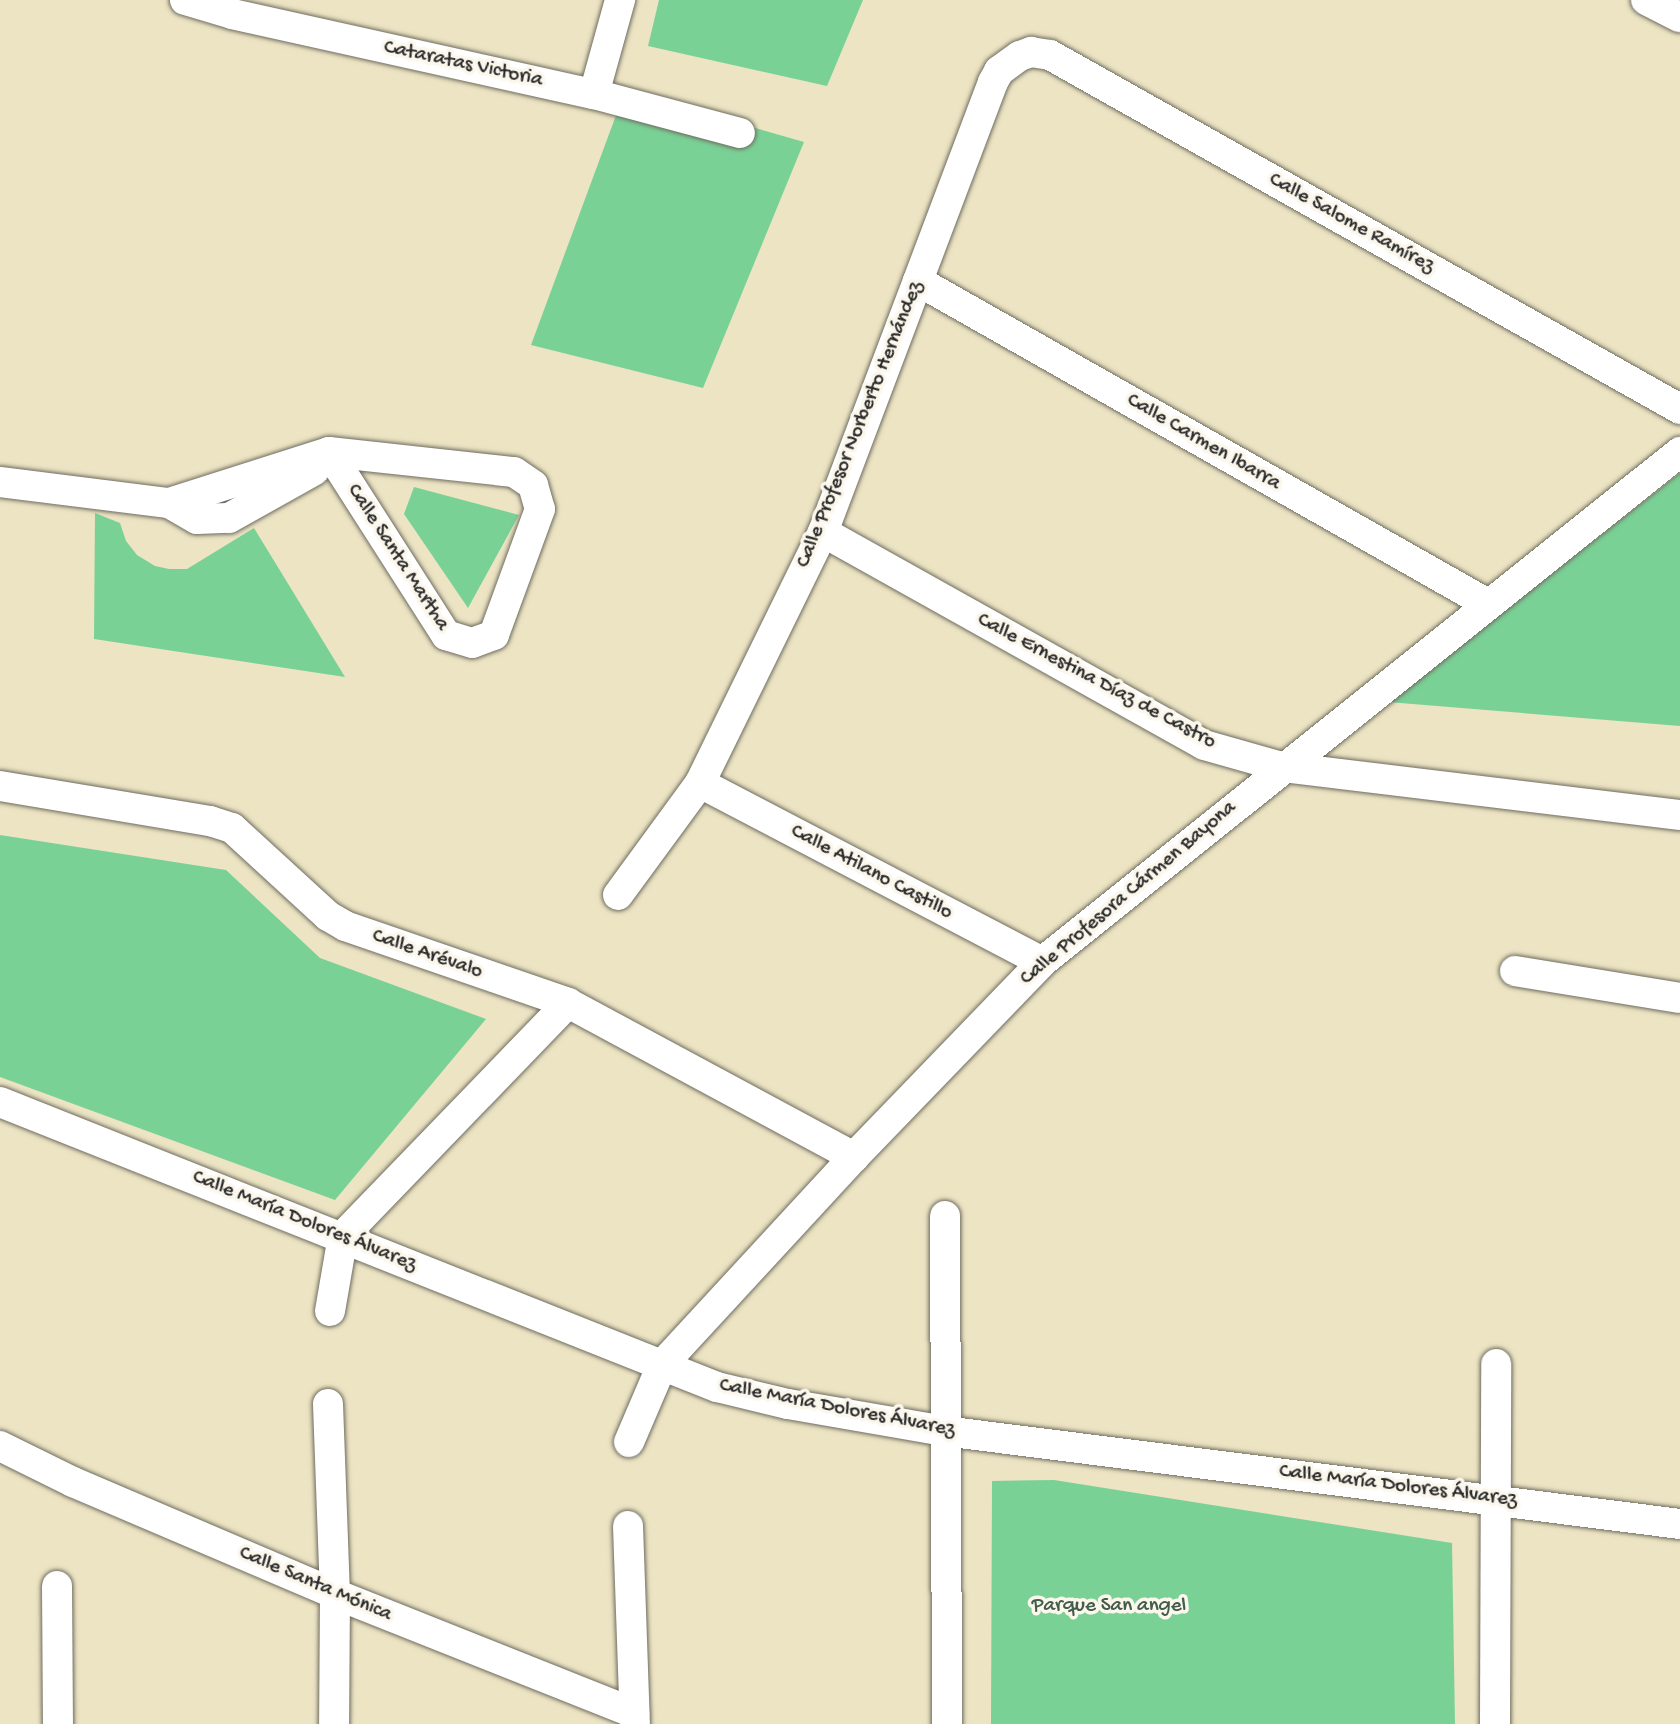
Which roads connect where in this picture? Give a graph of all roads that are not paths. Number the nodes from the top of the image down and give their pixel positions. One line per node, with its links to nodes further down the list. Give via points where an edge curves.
1 (185, 0): 6 (street, Cataratas Victoria)
2 (620, 0): 6 (street)
3 (1646, 0): 4 (street)
4 (1680, 17)
5 (1020, 56): 8 (street, Calle Profesor Norberto Hernández, via 999,71 993,82); 9 (street, Calle Salome Ramírez, via 1031,52 1050,55)
6 (594, 94): 7 (street, Cataratas Victoria)
7 (740, 133)
8 (918, 281): 13 (street, Calle Profesor Norberto Hernández); 14 (street, Calle Carmen Ibarra)
9 (1680, 409)
10 (1680, 452): 14 (street, Calle Profesora Cármen Bayona)
11 (331, 456): 11 (street, Calle Santa Martha, via 514,472 533,485 540,501 538,518 494,635 472,643 446,635); 12 (street, via 229,518 197,519 169,503)
12 (0, 482)
13 (822, 532): 15 (street, Calle Ernestina Díaz de Castro, via 1204,745); 16 (street, Calle Profesor Norberto Hernández)
14 (1488, 604): 15 (street, Calle Profesora Cármen Bayona)
15 (1282, 767): 18 (street, Calle Ernestina Díaz de Castro); 20 (street, Calle Profesora Cármen Bayona)
16 (700, 783): 19 (street, Calle Profesor Norberto Hernández); 20 (street, Calle Atilano Castillo)
17 (0, 786): 23 (street, Calle Arévalo, via 232,828 328,916 345,926)
18 (1680, 815)
19 (618, 895)
20 (1042, 962): 25 (street, Calle Profesora Cármen Bayona)
21 (1515, 971): 22 (street)
22 (1680, 998)
23 (568, 1003): 25 (street, Calle Arévalo); 27 (street)
24 (0, 1102): 27 (street, Calle María Dolores Álvarez)
25 (854, 1157): 30 (street, Calle Profesora Cármen Bayona)
26 (945, 1216): 32 (street)
27 (343, 1236): 28 (street); 30 (street, Calle María Dolores Álvarez)
28 (330, 1311)
29 (1496, 1364): 35 (street)
30 (662, 1365): 32 (street, Calle María Dolores Álvarez, via 717,1387 788,1404); 33 (street, Calle Profesora Cármen Bayona)
31 (328, 1404): 39 (street)
32 (944, 1431): 35 (street, Calle María Dolores Álvarez); 43 (street)
33 (629, 1442)
34 (0, 1446): 39 (street, Calle Santa Mónica)
35 (1494, 1499): 36 (street, Calle María Dolores Álvarez); 44 (street)
36 (1680, 1524)
37 (628, 1526): 40 (street)
38 (57, 1586): 41 (street)
39 (335, 1594): 40 (street, Calle Santa Mónica); 42 (street)
40 (635, 1718)
41 (58, 1724)
42 (334, 1724)
43 (947, 1724)
44 (1495, 1724)

